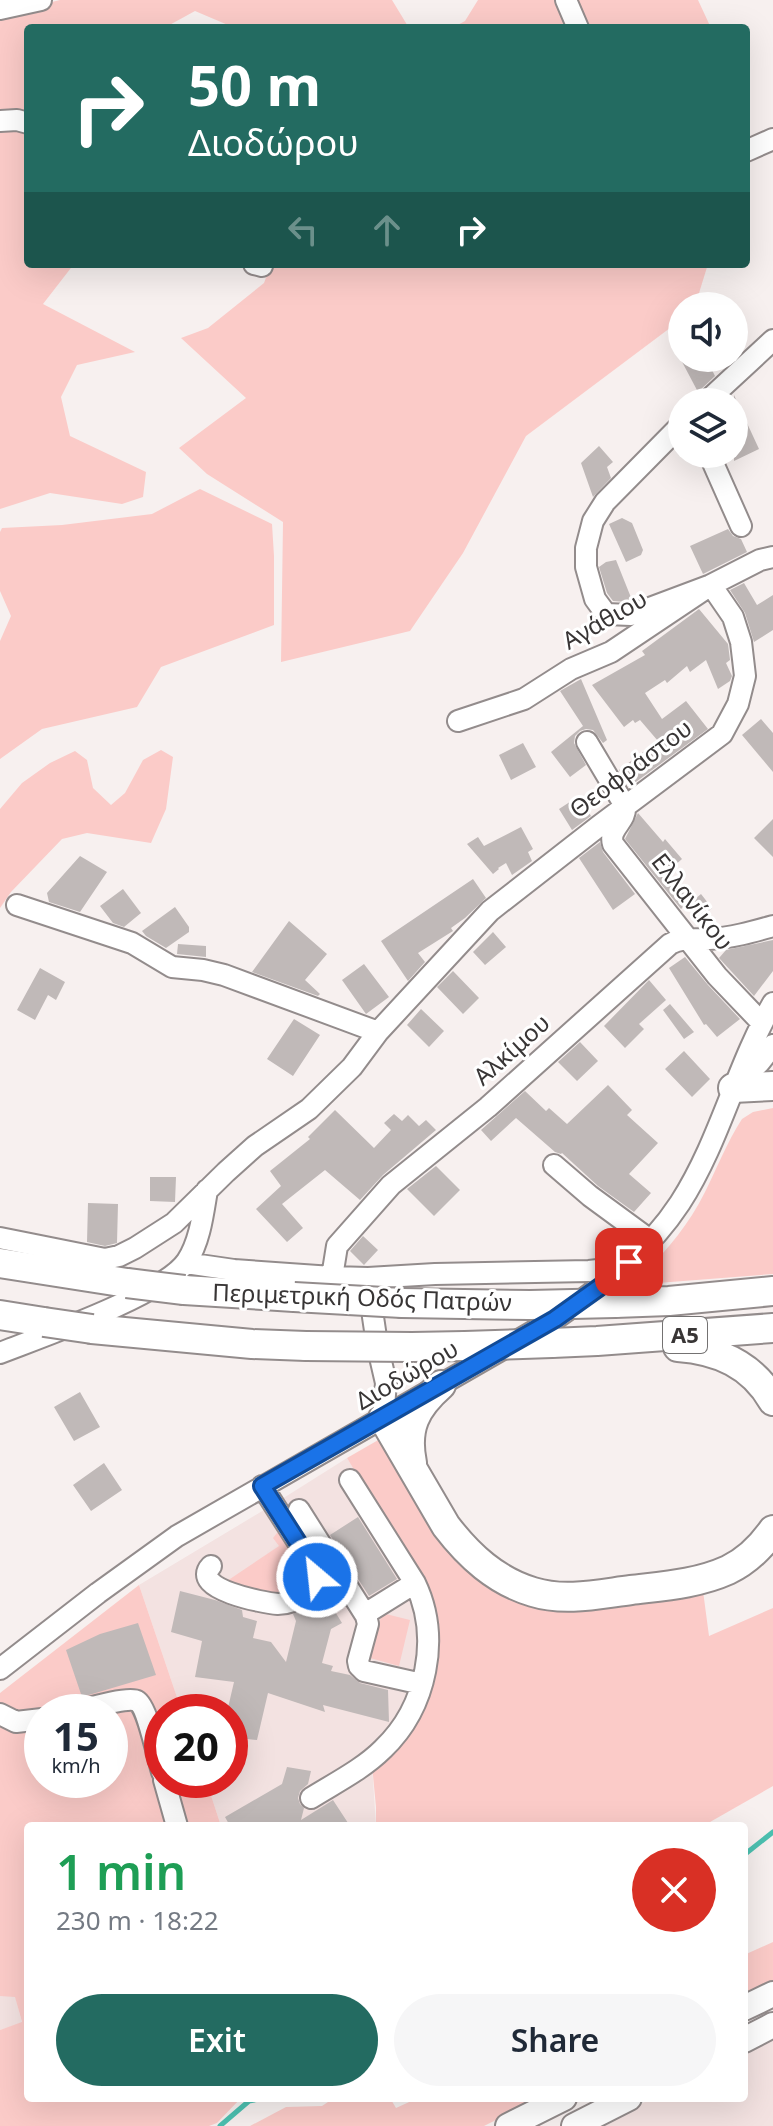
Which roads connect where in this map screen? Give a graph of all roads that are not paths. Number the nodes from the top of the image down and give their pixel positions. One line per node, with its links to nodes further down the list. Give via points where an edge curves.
1 (41, 0): 3 (street)
2 (566, 0): 4 (street)
3 (0, 9)
4 (576, 24)
5 (0, 121): 6 (street)
6 (24, 122)
7 (773, 139): 8 (street)
8 (750, 149)
9 (773, 340): 10 (street)
10 (721, 388)
11 (668, 438): 15 (street, via 593,521 586,567 595,599 606,614 631,615)
12 (715, 468): 13 (street)
13 (741, 526)
14 (773, 557): 15 (street, Αγάθιου)
15 (711, 585): 16 (street, Αγάθιου, via 611,652 571,669 524,699); 18 (street, Θεοφράστου, via 733,617 741,642 745,676 738,704 722,734)
16 (458, 721)
17 (587, 742): 18 (street)
18 (625, 806): 21 (street, Ελλανίκου, via 611,837 613,844); 24 (street, Θεοφράστου, via 490,911)
19 (17, 905): 24 (street, via 132,943 172,967 224,975)
20 (773, 926): 21 (street, Αλκίμου)
21 (687, 939): 23 (street, Ελλανίκου); 35 (street, Αλκίμου, via 666,947 391,1185 337,1246)
22 (773, 1003): 23 (street, Διοδώρου)
23 (762, 1023): 27 (street, Διοδώρου)
24 (378, 1032): 29 (street, Θεοφράστου, via 309,1109 255,1146)
25 (773, 1045): 27 (street)
26 (773, 1086): 27 (highway)
27 (733, 1088): 31 (street, Διοδώρου, via 691,1183)
28 (554, 1165): 31 (street)
29 (207, 1190): 30 (street, Θεοφράστου, via 174,1223 119,1256 105,1259); 34 (street)
30 (0, 1238)
31 (650, 1240): 32 (street, Διοδώρου)
32 (629, 1262): 36 (street, via 589,1271); 42 (street, Διοδώρου, via 555,1319)
33 (0, 1263): 34 (highway, Περιμετρική Οδός Πατρών / Α5, bridge, via 127,1283)
34 (185, 1276): 35 (street, via 234,1270); 37 (highway, Περιμετρική Οδός Πατρών / Α5, bridge, via 294,1297 402,1303 615,1303); 41 (street, via 170,1277)
35 (332, 1277): 36 (street)
36 (368, 1278): 44 (street, via 386,1383)
37 (773, 1291)
38 (0, 1315): 40 (highway, Περιμετρική Οδός Πατρών / Α5, bridge, via 252,1344 412,1347)
39 (773, 1328): 40 (highway, Περιμετρική Οδός Πατρών / Α5)
40 (597, 1341): 43 (highway, via 720,1354 746,1370)
41 (0, 1353)
42 (441, 1385): 44 (street, Διοδώρου); 45 (highway, via 412,1422 409,1446)
43 (773, 1401)
44 (383, 1418): 45 (highway); 47 (street, Διοδώρου)
45 (418, 1479): 49 (highway, via 471,1555 515,1586 548,1596 585,1596 714,1576 745,1560)
46 (350, 1480): 51 (street)
47 (262, 1486): 50 (street, via 315,1569 313,1585 291,1601 274,1603 219,1589 206,1575); 53 (street, Διοδώρου, via 144,1559)
48 (299, 1510): 52 (street)
49 (773, 1530)
50 (211, 1566)
51 (415, 1583): 52 (street); 54 (street, via 429,1633)
52 (365, 1614): 54 (street, via 360,1668)
53 (0, 1669)
54 (422, 1684): 60 (street, via 388,1745)
55 (128, 1701): 56 (street, via 137,1700)
56 (144, 1712)
57 (0, 1714): 58 (street)
58 (24, 1721)
59 (169, 1798): 61 (street)
60 (311, 1798)
61 (176, 1822)
62 (773, 1994): 63 (main road)
63 (748, 2006)
64 (773, 2025): 65 (main road)
65 (748, 2038)
66 (556, 2102): 68 (main road)
67 (621, 2102): 69 (main road)
68 (508, 2126)
69 (574, 2126)

